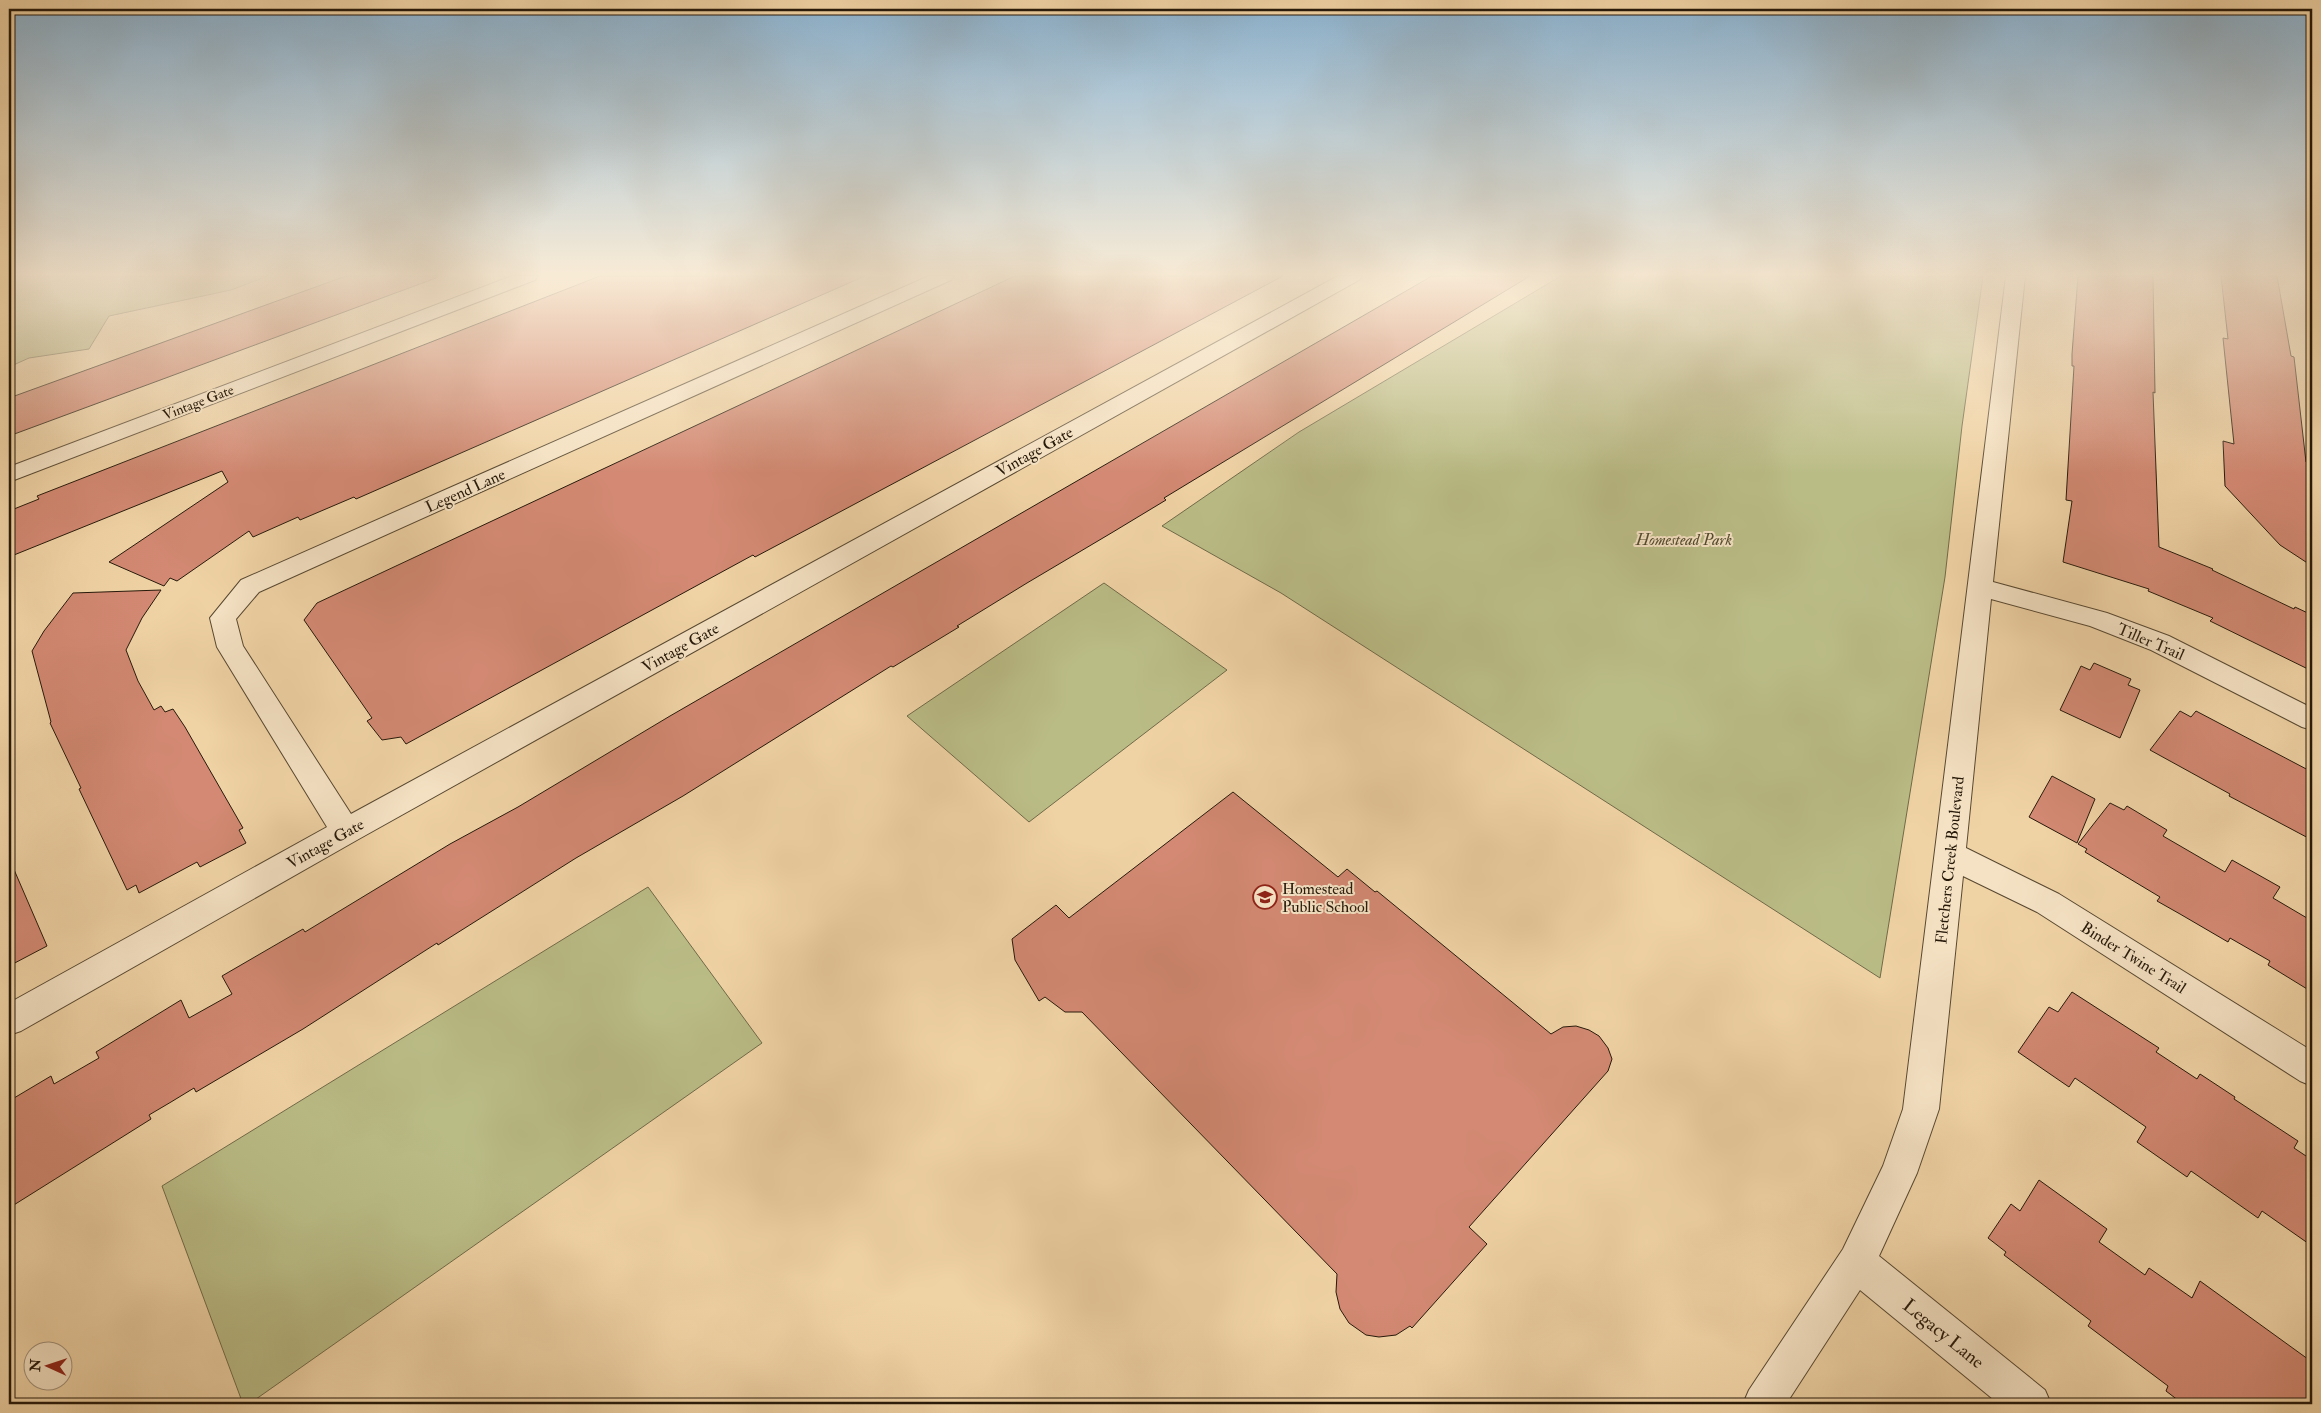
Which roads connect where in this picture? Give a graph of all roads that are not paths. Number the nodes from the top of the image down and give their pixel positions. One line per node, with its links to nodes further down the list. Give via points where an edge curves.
1 (356, 342): 5 (street, Vintage Gate)
2 (796, 342): 8 (street, Legend Lane, via 250,586 223,618 230,647)
3 (1232, 342): 8 (street, Vintage Gate)
4 (2008, 342): 6 (street, Fletchers Creek Boulevard)
5 (9, 475)
6 (1980, 587): 7 (street, Tiller Trail, via 2098,619 2160,643); 9 (street, Fletchers Creek Boulevard)
7 (2312, 720)
8 (346, 831): 10 (street, Vintage Gate)
9 (1950, 855): 11 (street, Binder Twine Trail, via 2048,903); 12 (street, Fletchers Creek Boulevard, via 1921,1109 1899,1173)
10 (9, 1020)
11 (2312, 1070)
12 (1856, 1262): 13 (street, Fletchers Creek Boulevard); 14 (street, Legacy Lane)
13 (1763, 1404)
14 (2031, 1404)

